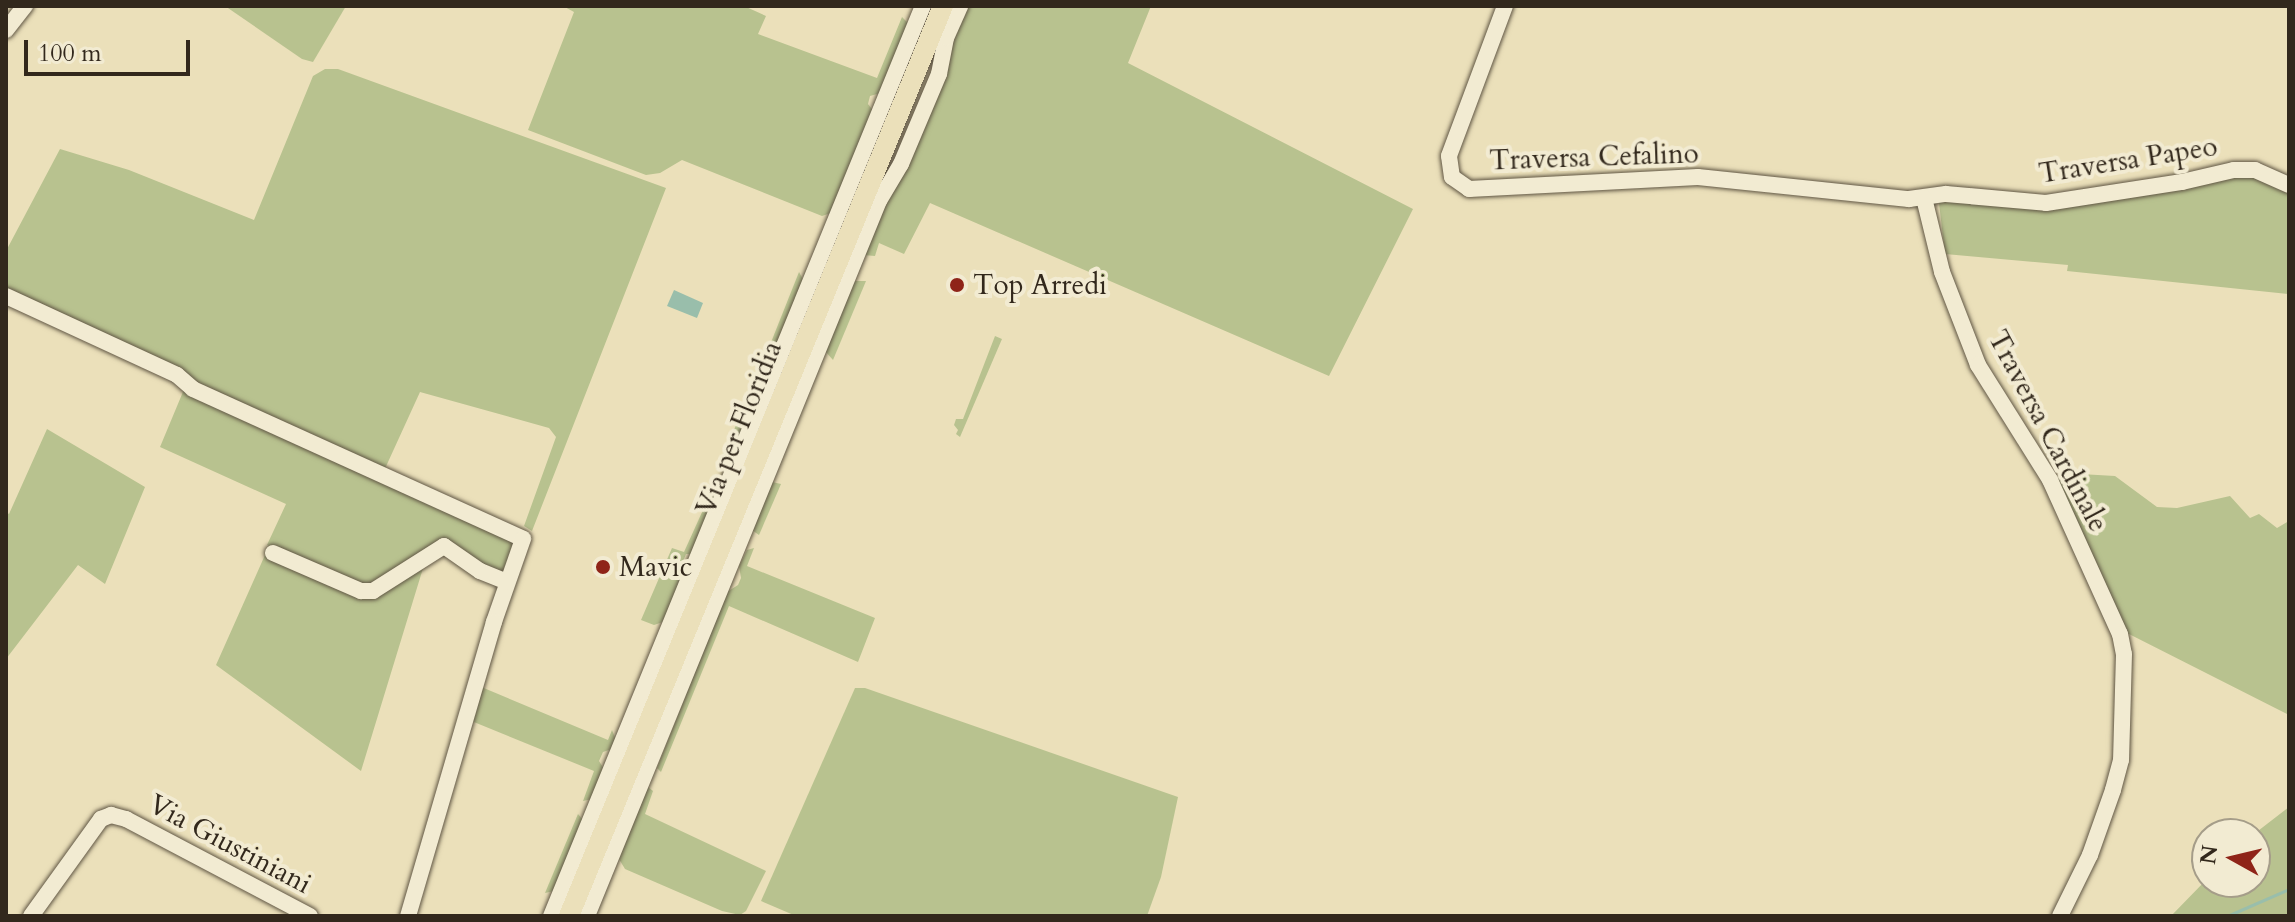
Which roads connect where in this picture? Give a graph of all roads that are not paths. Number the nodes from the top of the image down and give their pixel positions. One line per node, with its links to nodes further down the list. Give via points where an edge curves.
1 (25, 6): 6 (street)
2 (923, 6): 15 (street)
3 (943, 6): 16 (main road, Via per Floridia)
4 (960, 6): 17 (street, via 939,74 901,164 879,201)
5 (1505, 6): 8 (street, Traversa Cefalino, via 1449,156 1448,169 1459,186 1698,177)
6 (6, 30)
7 (2289, 185): 8 (street, Traversa Papeo, via 2255,170 2234,170 2068,202 1946,194)
8 (1924, 198): 18 (street, Traversa Cardinale, via 1942,272 1978,365 2050,480 2122,644 2121,760 2100,831)
9 (6, 296): 11 (street, via 177,375 193,389 523,539)
10 (273, 553): 11 (street, via 361,591 373,591 444,546)
11 (507, 582): 14 (street)
12 (31, 916): 13 (street, Via Giustiniani, via 101,819 111,815)
13 (310, 916)
14 (408, 916)
15 (551, 916)
16 (569, 916)
17 (587, 916)
18 (2060, 916)

